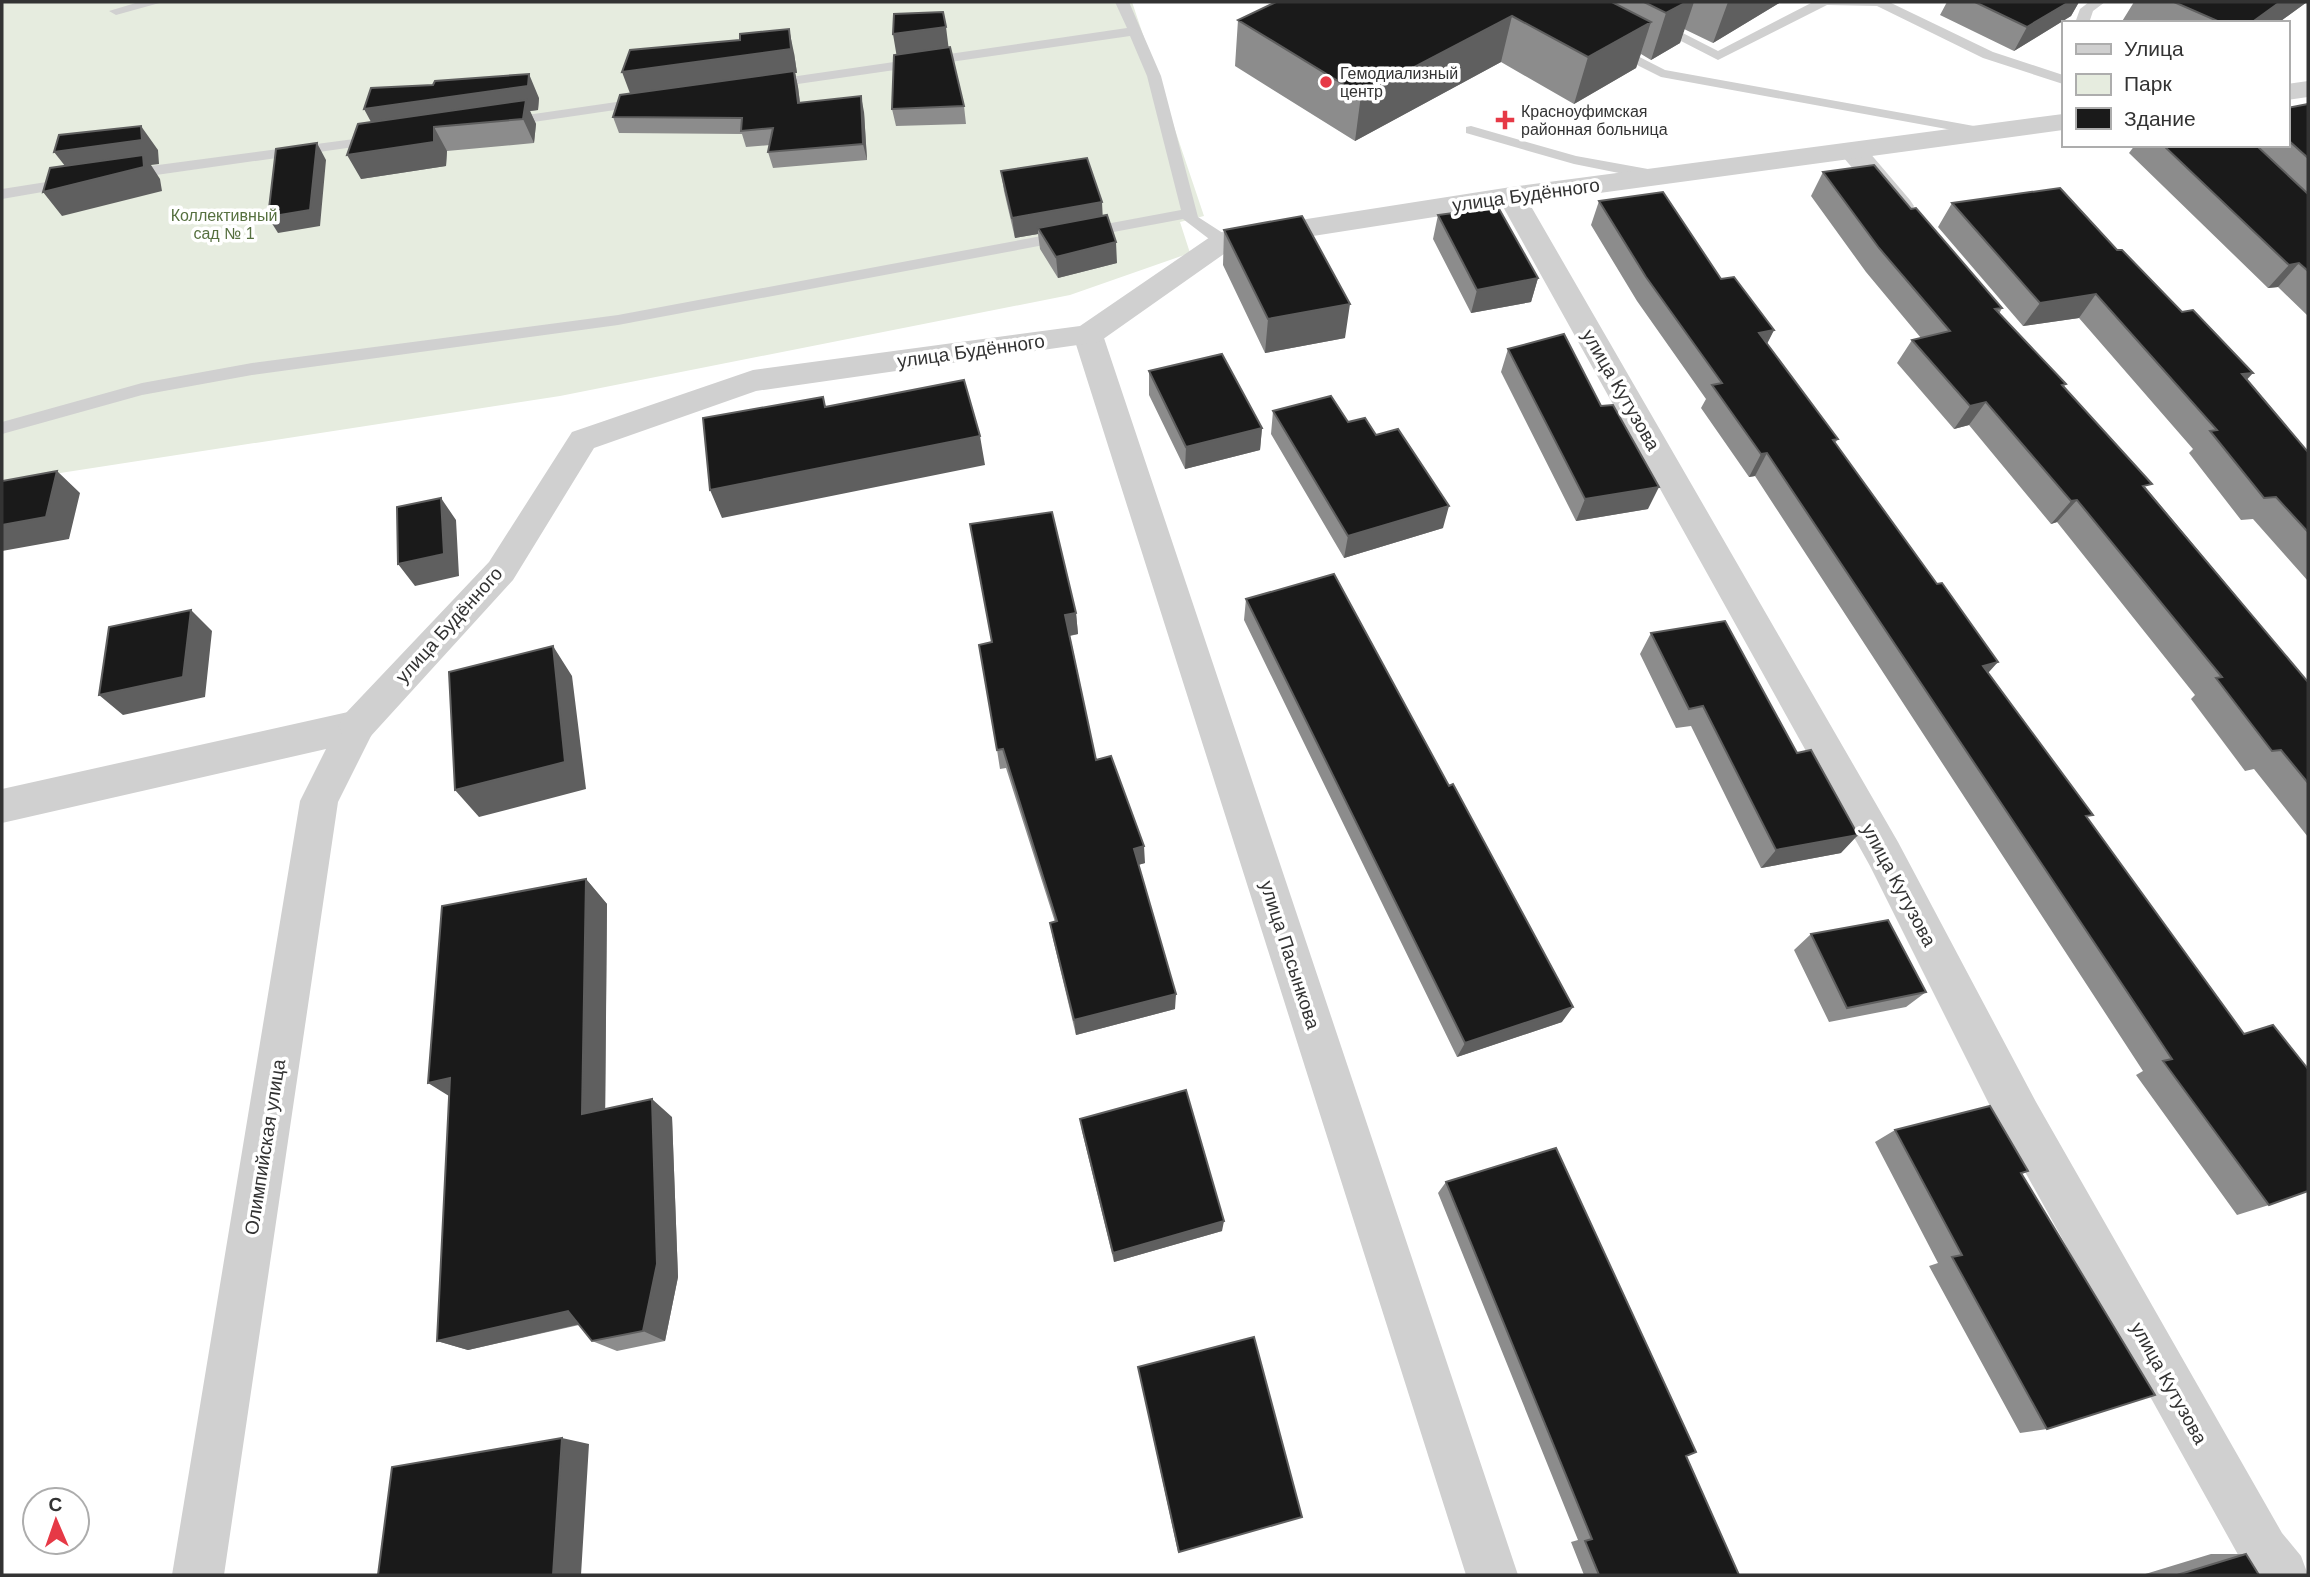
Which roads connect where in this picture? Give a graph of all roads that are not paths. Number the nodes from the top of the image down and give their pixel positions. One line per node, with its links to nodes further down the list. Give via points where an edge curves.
1 (156, 2): 9 (lane)
2 (1122, 2): 11 (lane)
3 (1612, 2): 4 (lane, via 1718,56)
4 (1823, 2)
5 (1829, 2): 6 (lane)
6 (1880, 2): 13 (lane, via 1988,55)
7 (2072, 2): 8 (lane)
8 (2093, 5): 10 (lane)
9 (116, 11)
10 (2083, 21)
11 (1135, 31): 14 (lane); 27 (lane, via 1154,76)
12 (1599, 41): 21 (lane, via 1661,73)
13 (2062, 80)
14 (761, 86)
15 (2308, 89): 16 (street)
16 (2289, 92)
17 (665, 99): 19 (lane)
18 (2062, 122): 21 (street, улица Будённого)
19 (486, 125)
20 (1471, 130): 24 (lane, via 1574,160)
21 (1985, 132): 23 (street, улица Будённого)
22 (391, 138): 25 (lane)
23 (1853, 151): 24 (street, улица Будённого); 28 (street)
24 (1664, 177): 26 (street, улица Будённого)
25 (2, 194)
26 (1511, 196): 29 (street, улица Будённого); 36 (street, улица Кутузова, via 1884,854 2020,1118 2264,1551)
27 (1189, 213): 29 (lane); 31 (lane, via 618,320 238,371 142,389)
28 (1915, 224)
29 (1223, 241): 30 (street, улица Будённого)
30 (1088, 335): 32 (street, улица Будённого, via 753,381 583,440 501,571); 35 (street, улица Пасынкова)
31 (2, 428)
32 (357, 726): 33 (street); 34 (street, Олимпийская улица, via 318,801)
33 (2, 806)
34 (198, 1575)
35 (1492, 1575)
36 (2282, 1575)

